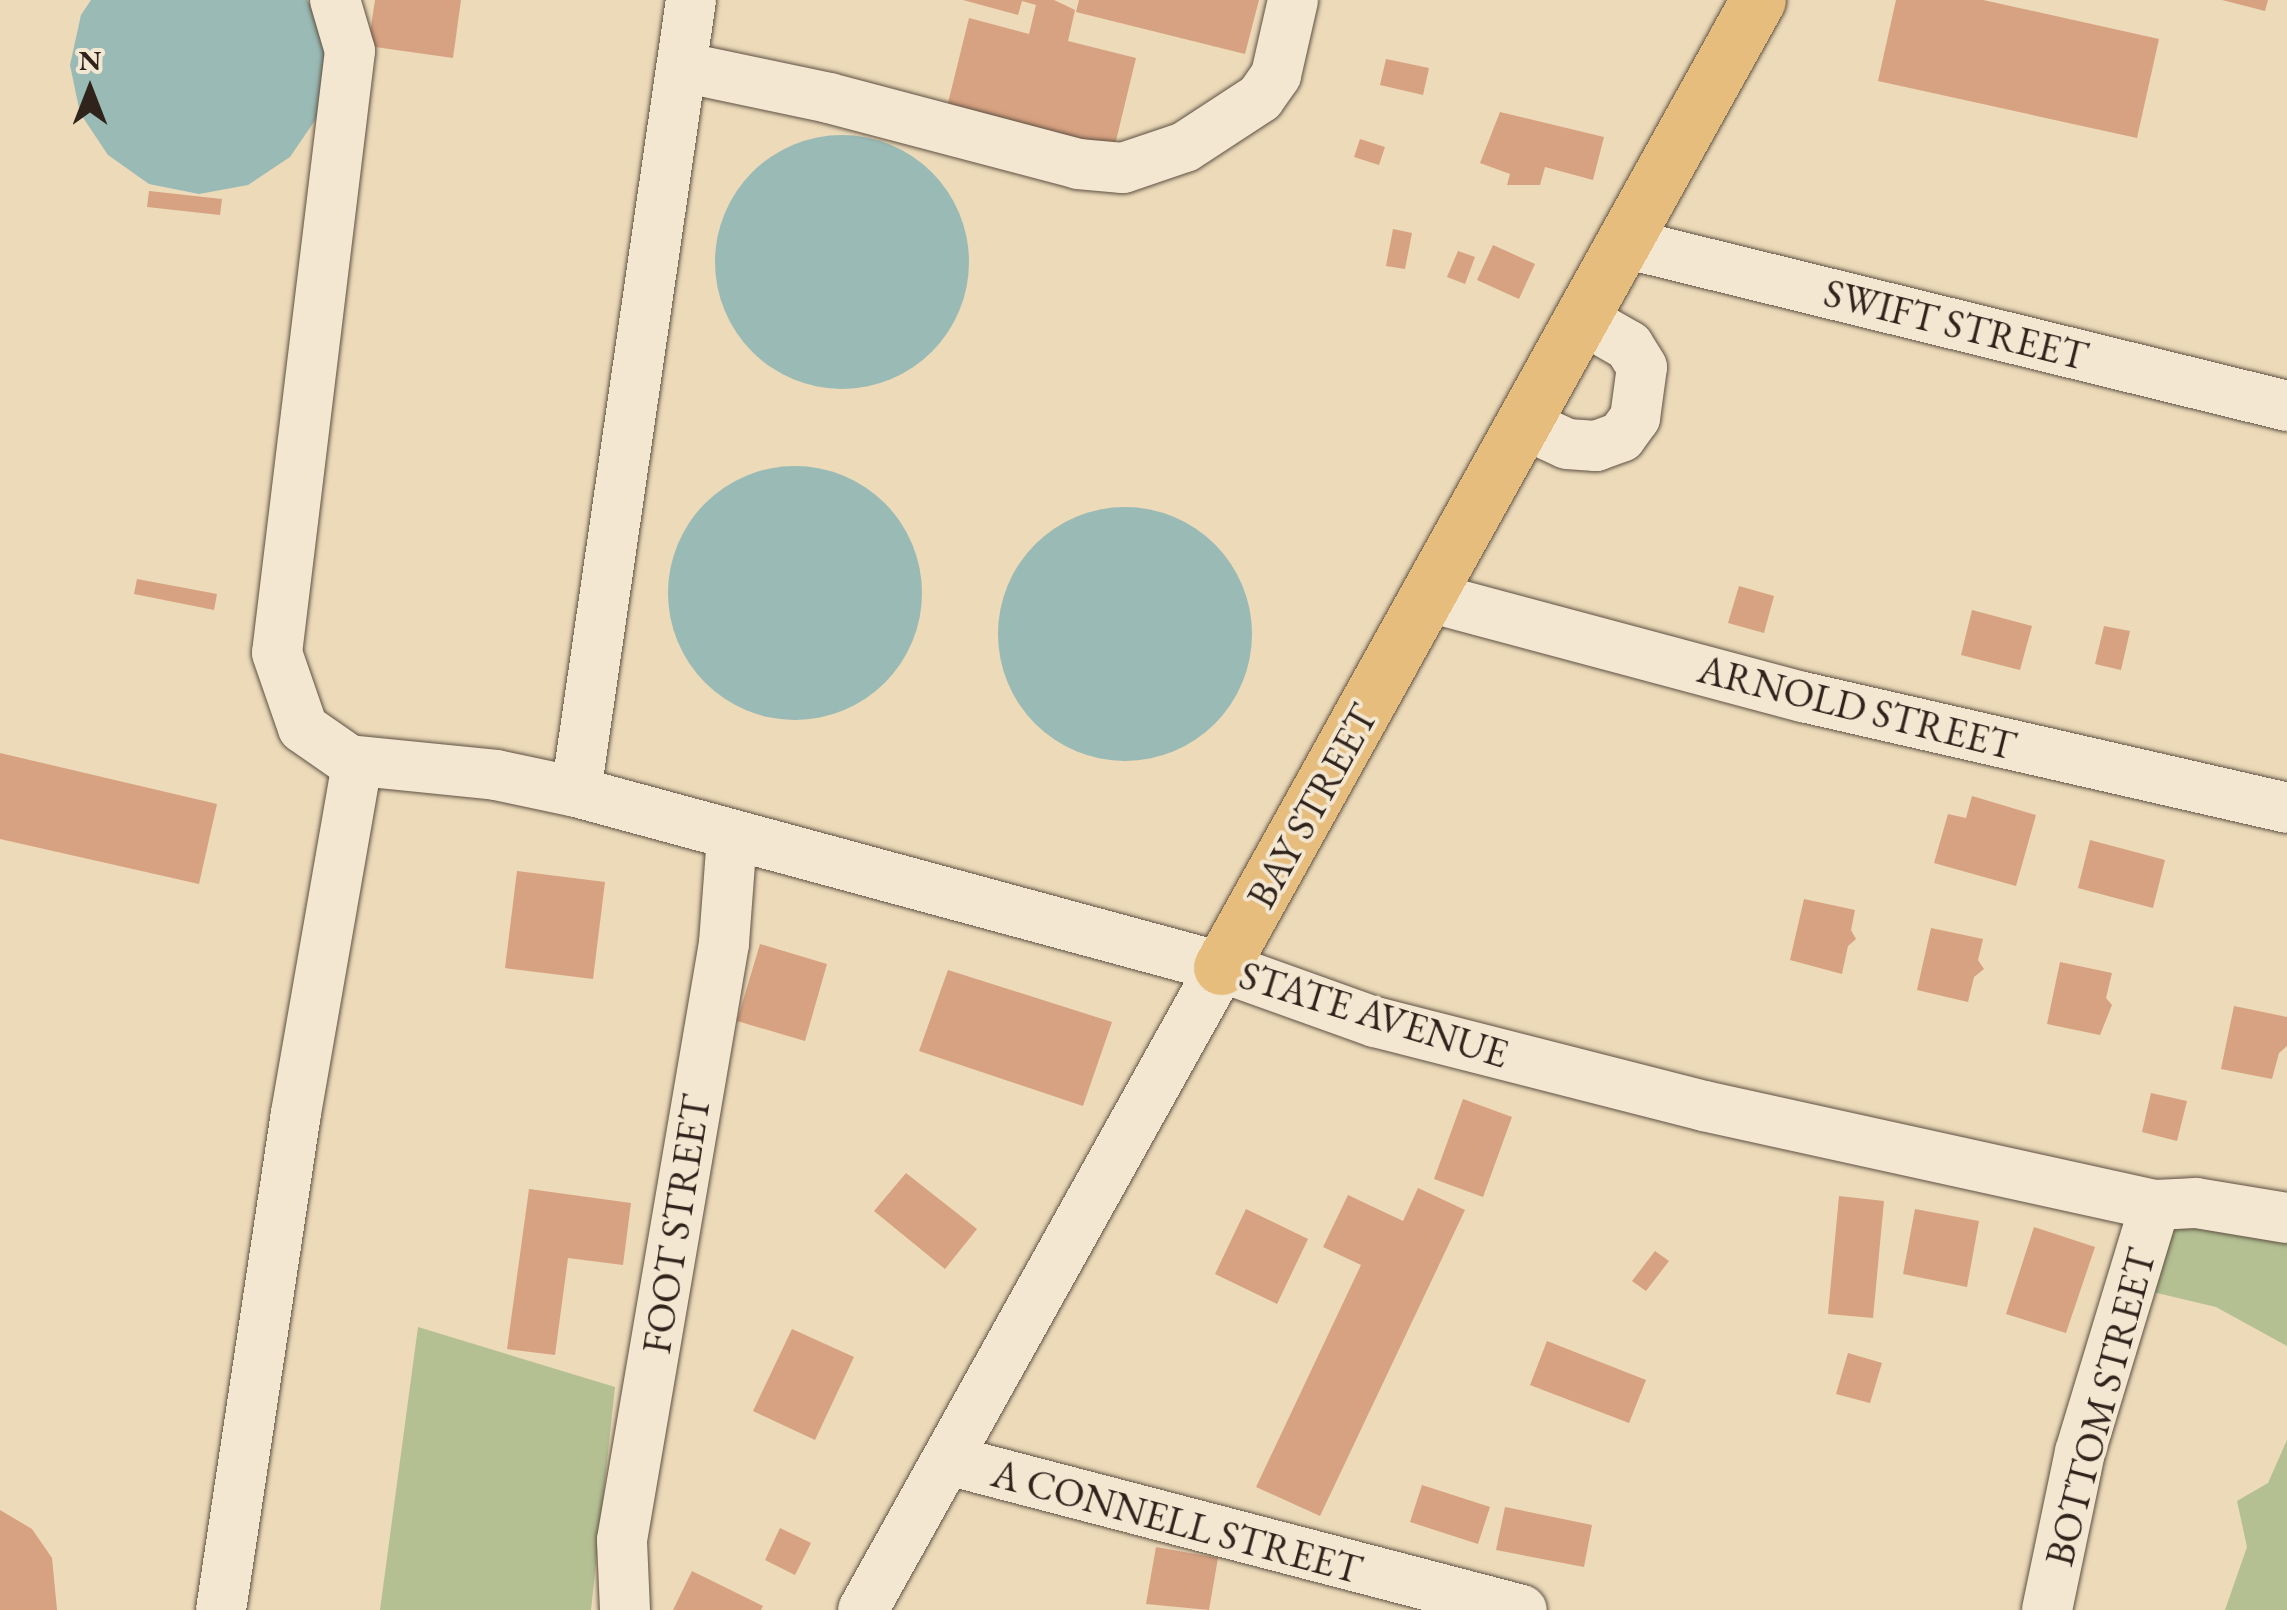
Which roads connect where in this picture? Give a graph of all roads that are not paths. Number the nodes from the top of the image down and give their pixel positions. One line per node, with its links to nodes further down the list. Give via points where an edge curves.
1 (335, 0): 11 (street, via 350,50 276,653 303,728)
2 (692, 0): 5 (street)
3 (1293, 0): 5 (street, via 1276,74 1260,98 1185,146 1123,168 1078,164)
4 (1758, 0): 6 (main road, BAY STREET)
5 (682, 67): 12 (street)
6 (1624, 243): 7 (main road, BAY STREET); 8 (street, SWIFT STREET)
7 (1582, 319): 9 (main road, BAY STREET); 9 (street, via 1628,346 1642,367 1635,418 1621,437 1596,446 1567,444)
8 (2287, 406)
9 (1524, 424): 10 (main road, BAY STREET)
10 (1430, 597): 13 (street, ARNOLD STREET, via 1803,697); 15 (main road, BAY STREET)
11 (357, 762): 12 (street, STATE AVENUE, via 469,772); 19 (street)
12 (576, 792): 14 (street, STATE AVENUE)
13 (2287, 808)
14 (732, 836): 15 (street, STATE AVENUE); 20 (street, FOOT STREET, via 724,943 622,1540)
15 (1221, 967): 16 (street, STATE AVENUE, via 1375,1022 1704,1106); 18 (street, BAY STREET)
16 (2155, 1204): 17 (street, STATE AVENUE, via 2196,1202); 23 (street, BOTTOM STREET, via 2080,1452)
17 (2287, 1218)
18 (948, 1460): 21 (street, BAY STREET); 22 (street, A CONNELL STREET)
19 (221, 1610)
20 (626, 1610)
21 (864, 1610)
22 (1522, 1610)
23 (2047, 1610)

